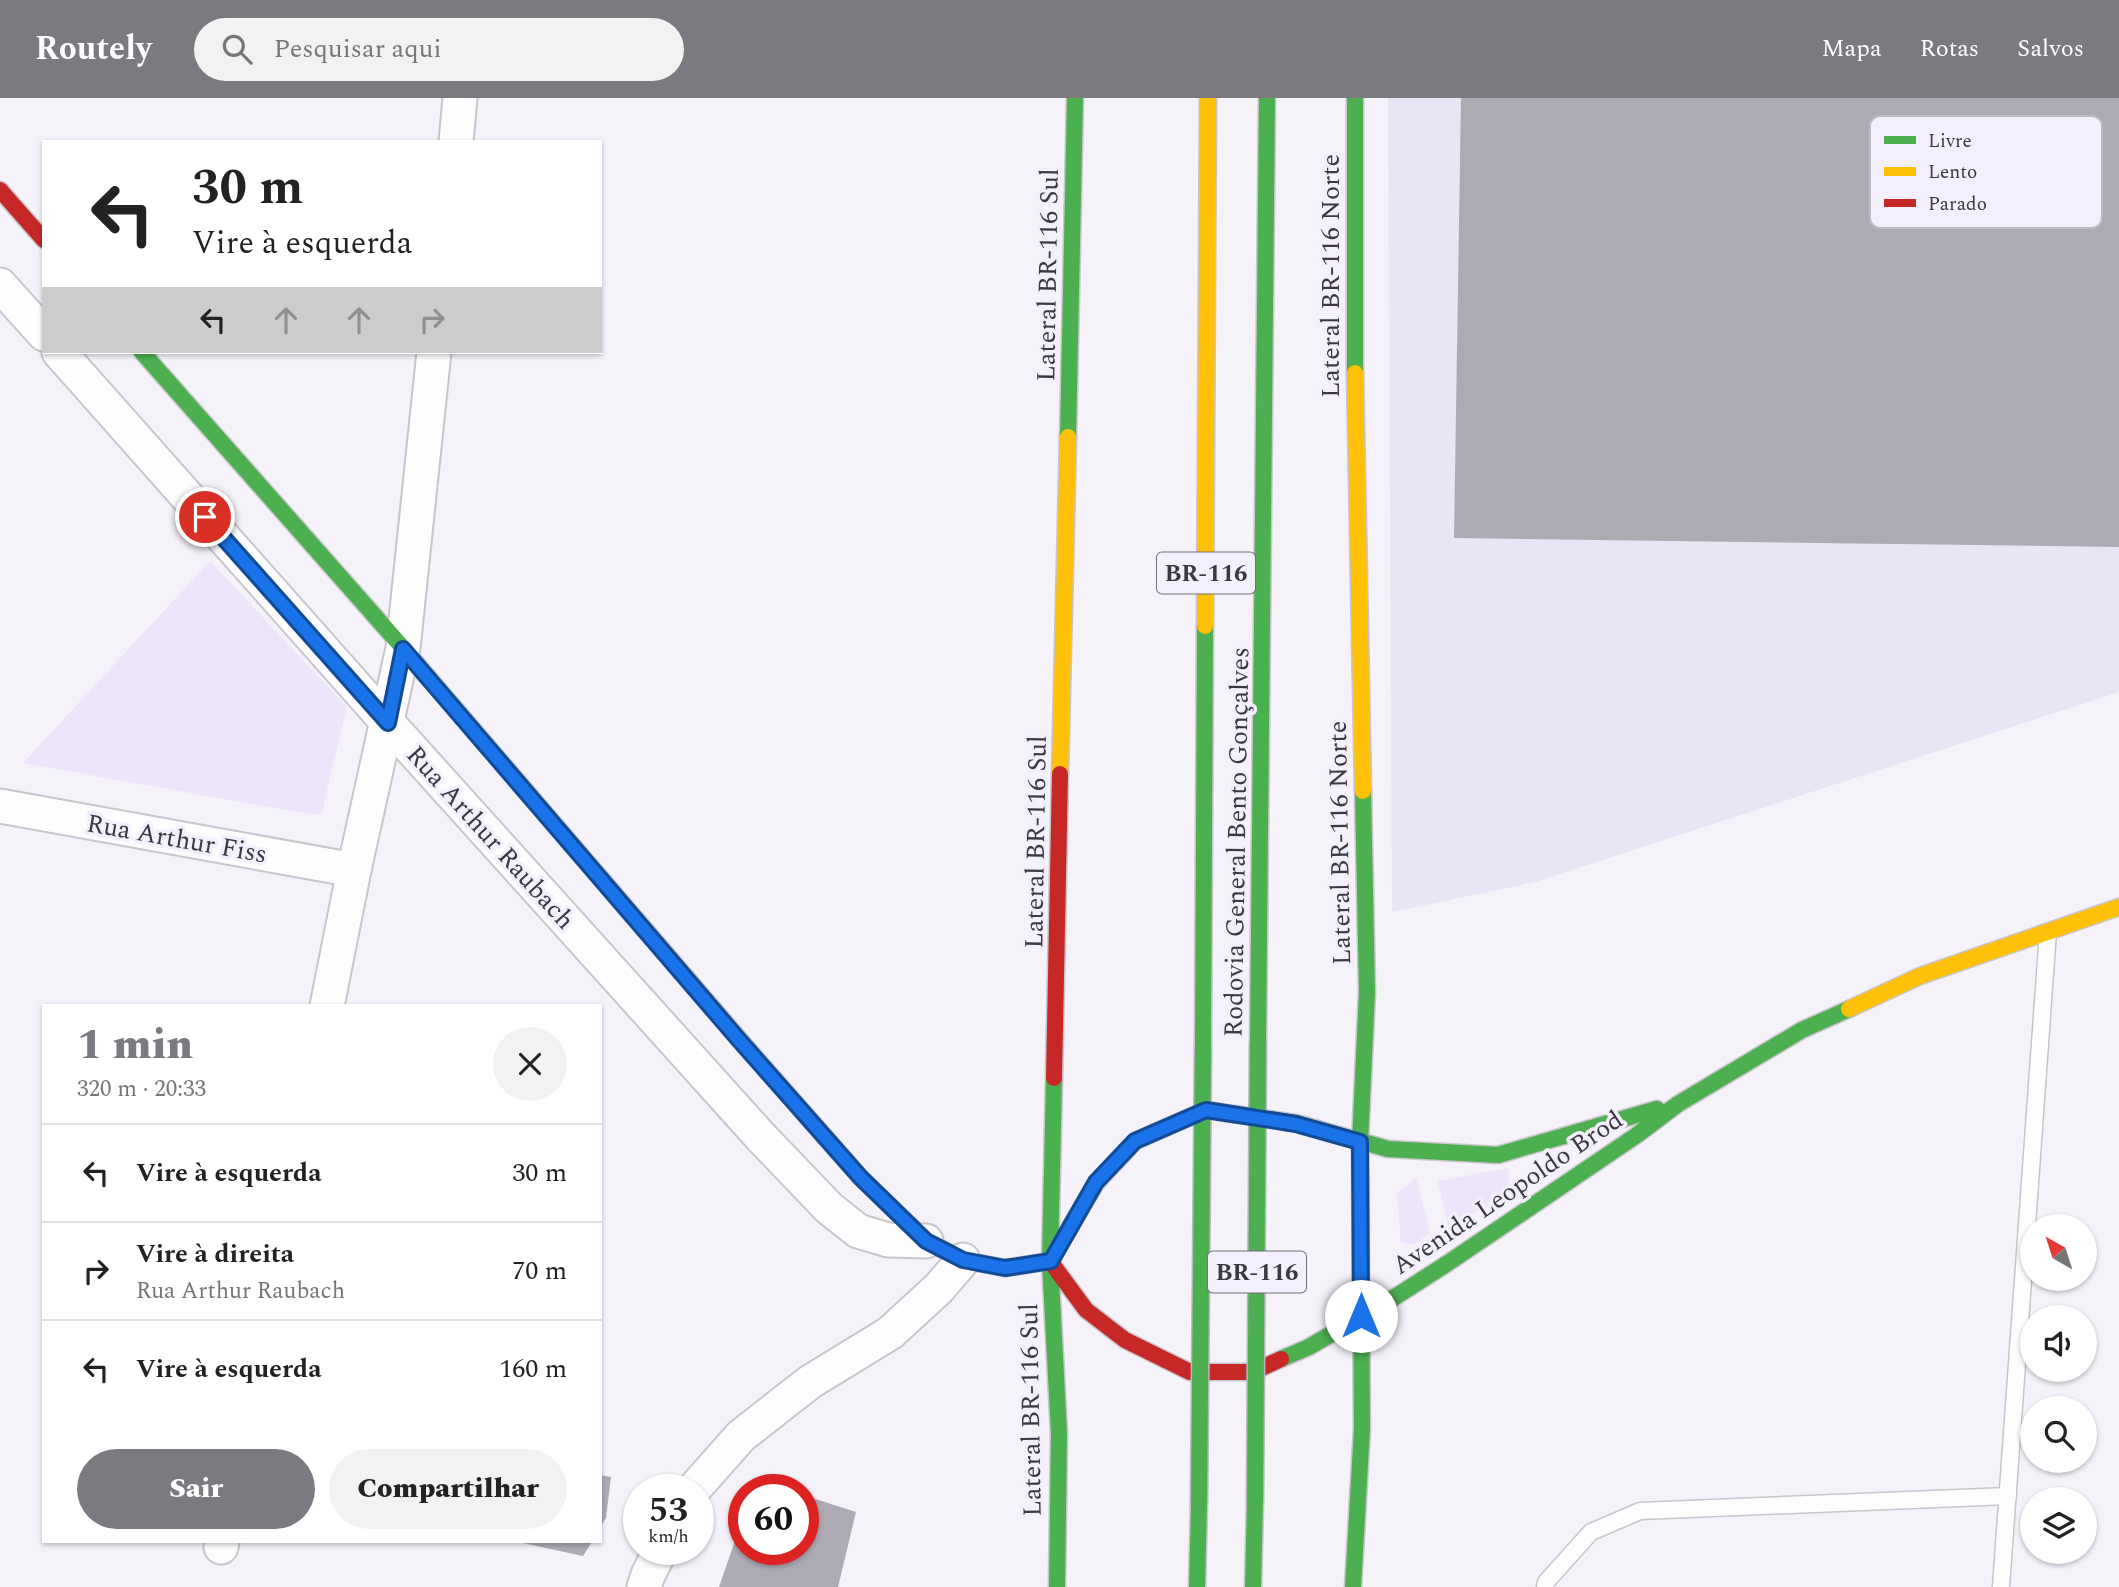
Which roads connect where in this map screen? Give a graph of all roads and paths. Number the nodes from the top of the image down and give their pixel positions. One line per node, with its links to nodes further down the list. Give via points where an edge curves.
1 (460, 98): 6 (street)
2 (1076, 98): 25 (main road, Lateral BR-116 Sul)
3 (1208, 98): 32 (main road, Rodovia General Bento Gonçalves / BR-116, bridge)
4 (1267, 98): 33 (main road, Rodovia General Bento Gonçalves / BR-116, bridge)
5 (1355, 98): 22 (main road, Lateral BR-116 Norte, via 1355,432 1367,992)
6 (456, 140)
7 (0, 190): 8 (main road)
8 (42, 238)
9 (0, 285): 10 (street)
10 (37, 314)
11 (62, 354): 15 (street, Rua Arthur Raubach)
12 (144, 354): 14 (main road, Rua Arthur Raubach)
13 (434, 354): 14 (street)
14 (403, 649): 15 (street); 23 (main road, Rua Arthur Raubach, via 739,1040 861,1178)
15 (388, 723): 17 (street); 23 (street, Rua Arthur Raubach, via 829,1208 858,1231 888,1240)
16 (0, 806): 17 (street, Rua Arthur Fiss)
17 (354, 870): 20 (street)
18 (2119, 907): 19 (main road, Avenida Leopoldo Brod)
19 (2048, 932): 21 (main road, Avenida Leopoldo Brod, via 1920,976 1802,1030); 28 (lane)
20 (327, 1004)
21 (1678, 1104): 22 (main road, Avenida Leopoldo Brod, via 1498,1155 1388,1149); 26 (main road, Avenida Leopoldo Brod, via 1448,1263)
22 (1360, 1142): 25 (main road, Avenida Leopoldo Brod, via 1296,1124 1206,1110 1135,1141 1096,1182); 26 (main road, Lateral BR-116 Norte)
23 (926, 1241): 24 (main road, Rua Arthur Raubach)
24 (963, 1260): 25 (main road, Rua Arthur Raubach, via 1005,1268); 27 (street, via 890,1333 810,1382 741,1436)
25 (1051, 1261): 26 (main road, Avenida Leopoldo Brod, via 1086,1310 1125,1340 1190,1372 1253,1372 1309,1347); 31 (main road, Lateral BR-116 Sul, via 1059,1433)
26 (1361, 1316): 34 (main road, Lateral BR-116 Norte, via 1362,1428)
27 (707, 1474)
28 (2008, 1496): 35 (lane, via 1640,1511 1591,1532); 36 (lane)
29 (653, 1565): 30 (street)
30 (644, 1587)
31 (1057, 1587)
32 (1197, 1587)
33 (1253, 1587)
34 (1353, 1587)
35 (1545, 1587)
36 (2001, 1587)

